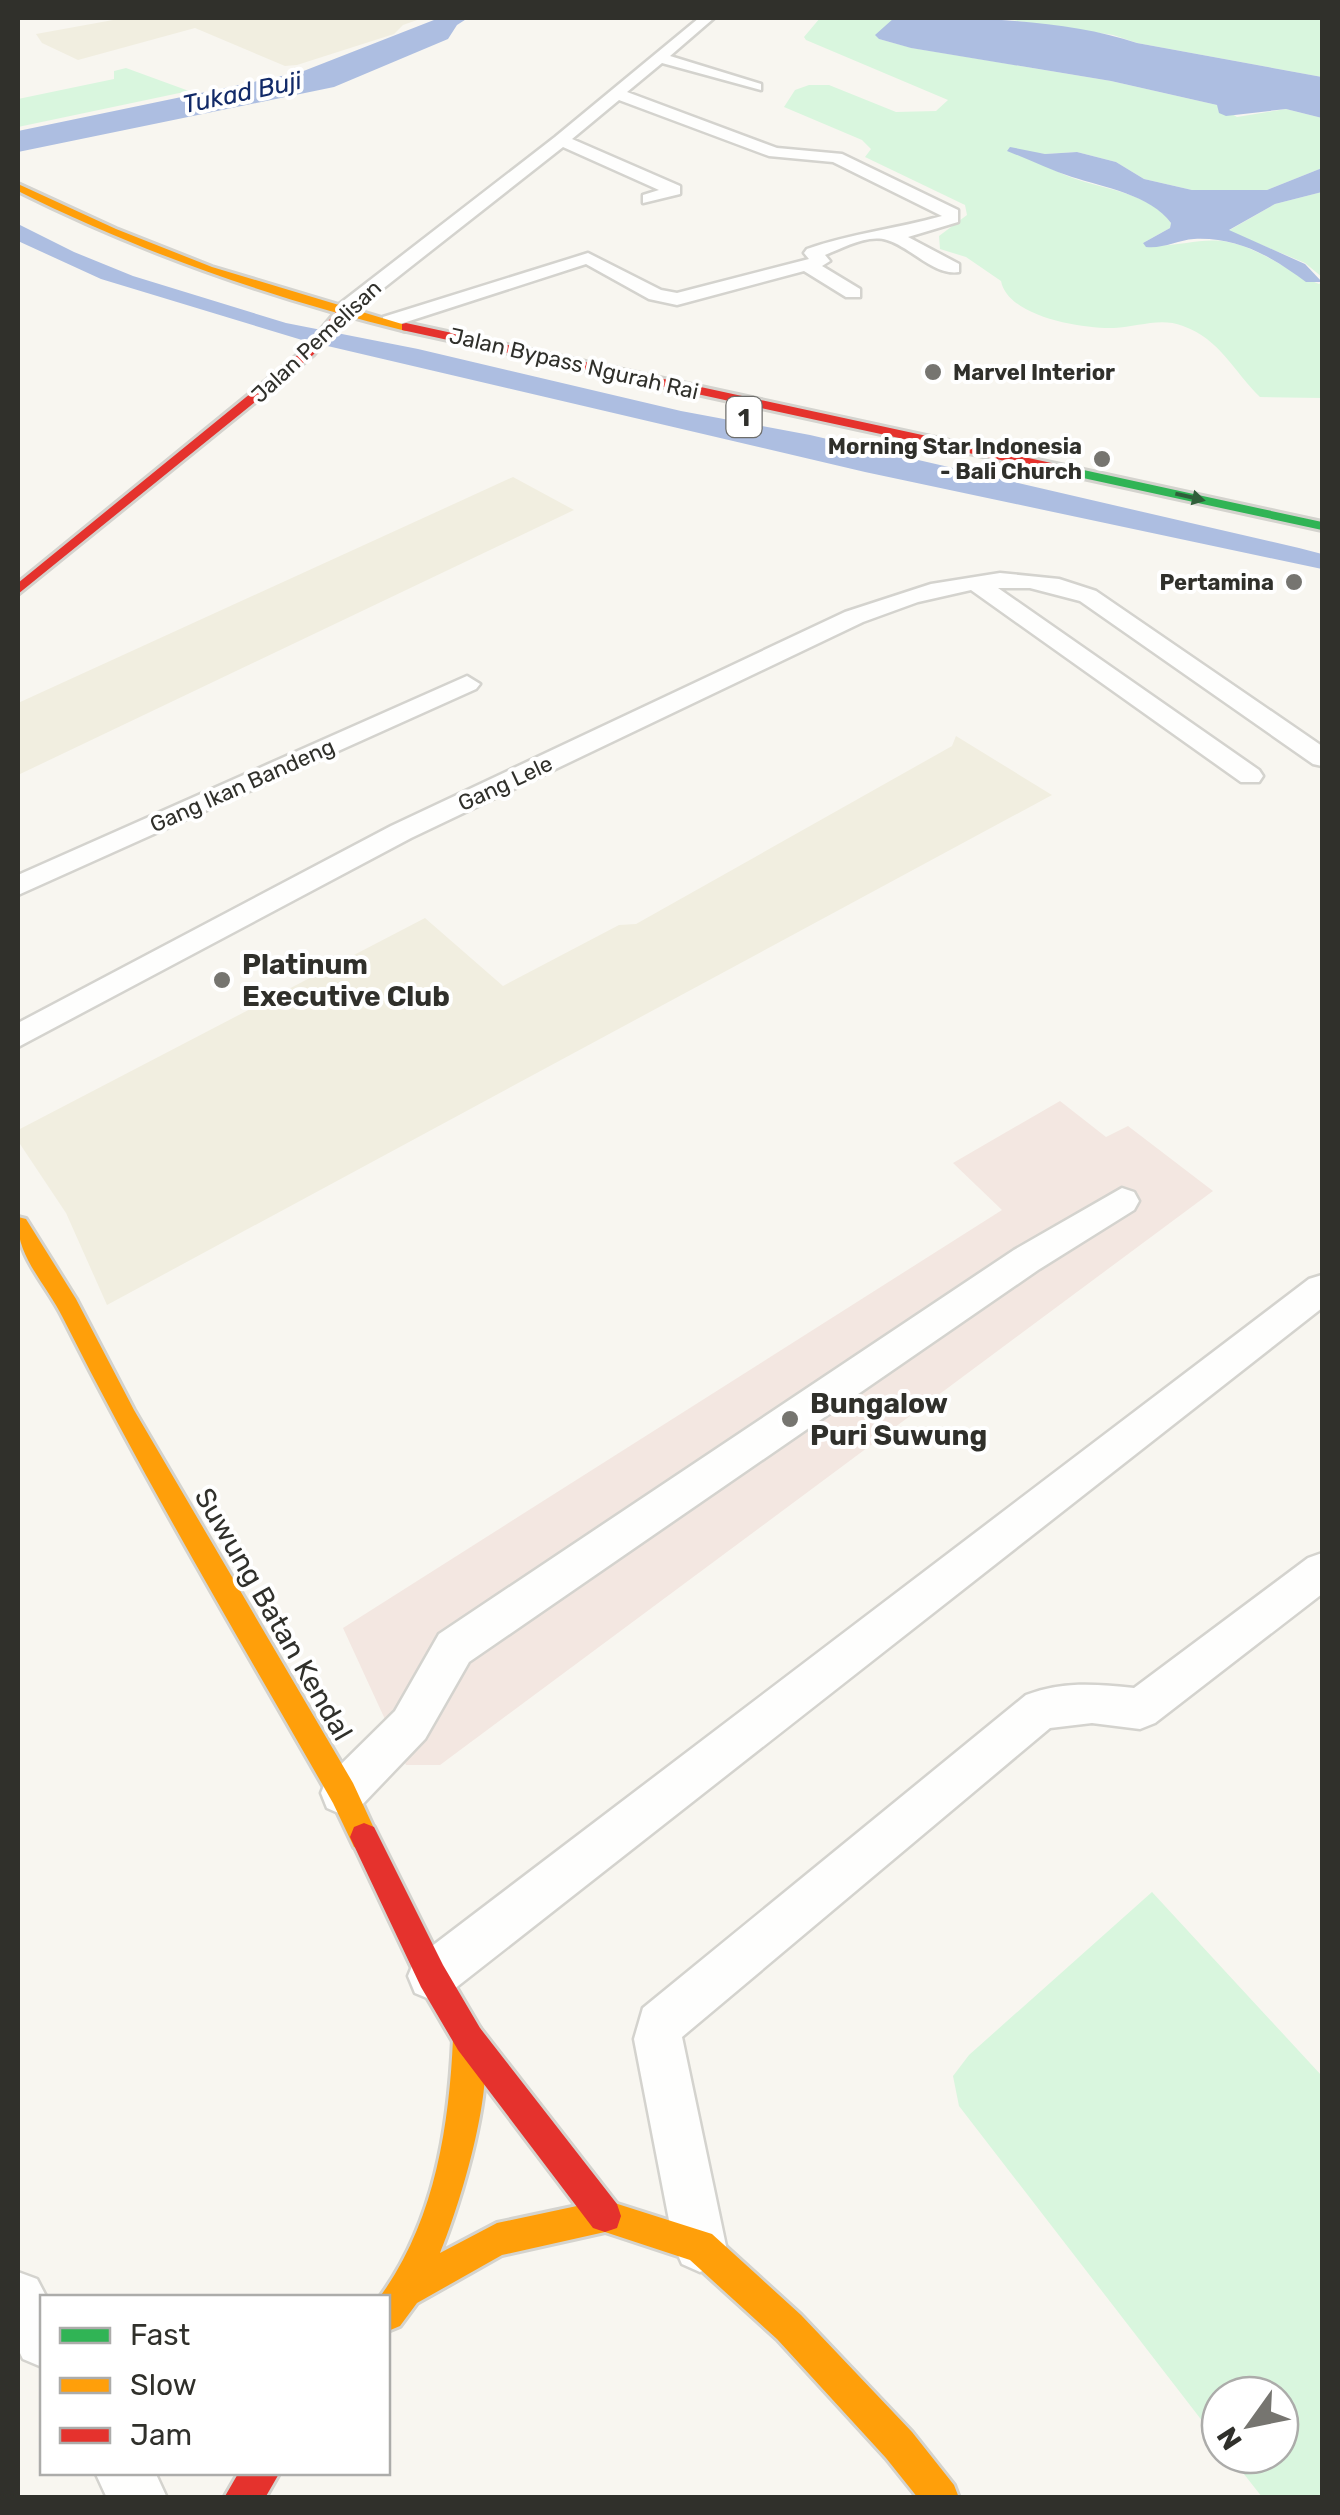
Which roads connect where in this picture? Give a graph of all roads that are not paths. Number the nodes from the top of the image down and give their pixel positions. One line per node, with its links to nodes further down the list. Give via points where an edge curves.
1 (707, 18): 2 (street, Jalan Pemelisan)
2 (658, 57): 3 (street); 4 (street, Jalan Pemelisan)
3 (756, 87)
4 (615, 94): 5 (street, Jalan Pemelisan); 9 (street, via 775,154 836,157 954,216)
5 (561, 140): 7 (street, via 674,190); 13 (street, Jalan Pemelisan)
6 (18, 187): 13 (main road, Jalan Bypass Ngurah Rai / 1, via 157,255)
7 (649, 198)
8 (18, 208): 13 (main road, Jalan Bypass Ngurah Rai / 1, via 141,266)
9 (893, 236): 10 (street, via 877,234 814,252 823,260); 11 (street)
10 (807, 265): 12 (street); 14 (street, via 668,299 588,258)
11 (953, 268)
12 (854, 293)
13 (336, 321): 14 (main road, Jalan Bypass Ngurah Rai / 1); 17 (main road, Jalan Bypass Ngurah Rai / 1); 20 (main road, Jalan Pemelisan, via 309,352)
14 (390, 321): 15 (main road, Jalan Bypass Ngurah Rai / 1, one-way to 15)
15 (1271, 515): 16 (main road, Jalan Bypass Ngurah Rai / 1); 17 (main road)
16 (1322, 526)
17 (1283, 536): 18 (main road, Jalan Bypass Ngurah Rai / 1)
18 (1322, 546)
19 (976, 583): 22 (street, Gang Lele, via 1041,582 1088,596); 23 (street); 25 (street, Gang Lele, via 888,603 756,664 401,832)
20 (18, 590)
21 (467, 684): 24 (street, Gang Ikan Bandeng)
22 (1322, 758)
23 (1250, 776)
24 (18, 886)
25 (18, 1036)
26 (1122, 1201): 30 (street, via 454,1648 410,1726)
27 (18, 1225): 30 (main road, Suwung Batan Kendal)
28 (1322, 1289): 31 (street)
29 (1322, 1571): 34 (street, via 1140,1709 1092,1703 1041,1709 660,2025 664,2079)
30 (344, 1793): 31 (main road, Suwung Batan Kendal)
31 (432, 1976): 32 (main road, Suwung Batan Kendal)
32 (469, 2038): 33 (main road, Suwung Batan Kendal); 35 (main road, via 469,2103 456,2183)
33 (605, 2216): 34 (main road); 35 (main road, via 497,2240)
34 (700, 2246): 43 (main road, via 789,2327)
35 (405, 2291): 37 (main road)
36 (18, 2298): 38 (street)
37 (390, 2311)
38 (40, 2336)
39 (126, 2475): 41 (street)
40 (260, 2475): 42 (main road)
41 (139, 2498)
42 (242, 2498)
43 (941, 2498)

